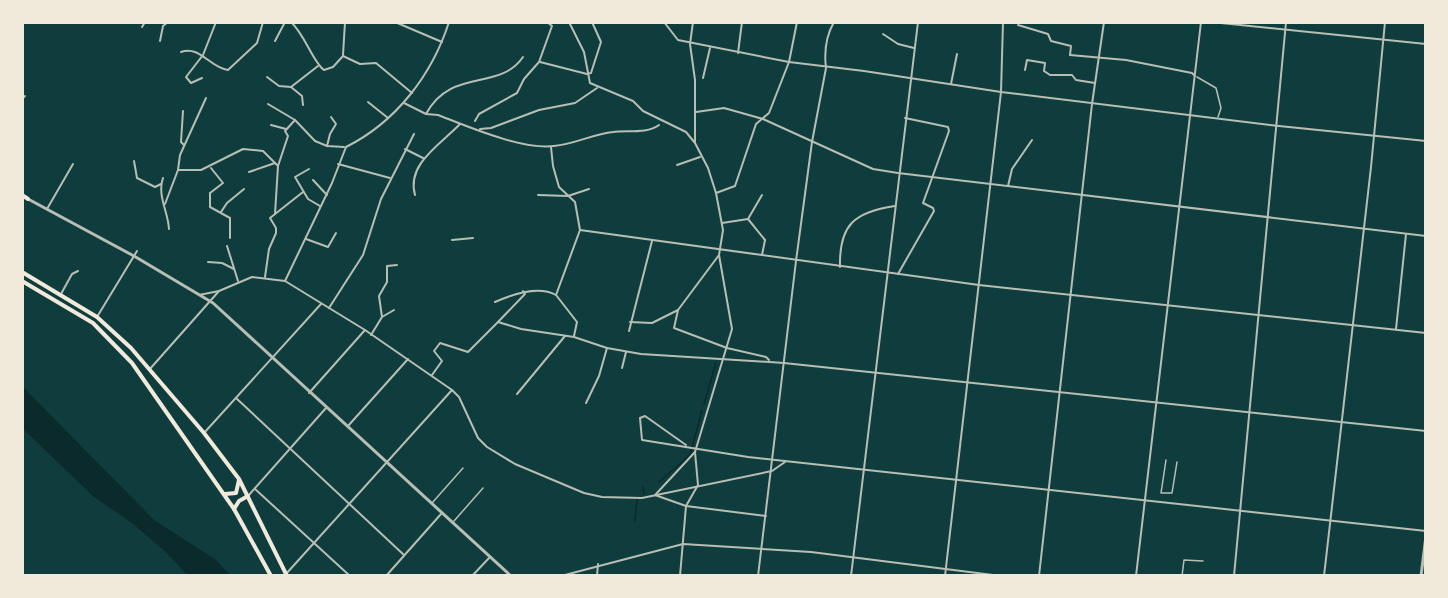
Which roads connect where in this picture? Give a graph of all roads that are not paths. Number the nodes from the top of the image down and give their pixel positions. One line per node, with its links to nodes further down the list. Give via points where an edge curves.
1 (145, 22): 26 (street)
2 (168, 22): 30 (street, via 163,26)
3 (216, 22): 40 (street)
4 (285, 22): 31 (street)
5 (291, 22): 46 (street)
6 (345, 22): 41 (street)
7 (395, 22): 32 (street)
8 (449, 22): 32 (street)
9 (547, 22): 44 (street, via 552,26)
10 (569, 22): 49 (street, via 584,52)
11 (592, 22): 49 (street, via 601,42 591,73)
12 (664, 22): 33 (street, via 678,40)
13 (693, 22): 33 (street)
14 (741, 22): 38 (street)
15 (797, 22): 45 (street)
16 (834, 22): 47 (street, via 827,41)
17 (918, 22): 36 (street)
18 (1004, 22): 59 (street)
19 (1104, 22): 43 (street)
20 (1201, 22): 50 (street)
21 (1211, 22): 27 (street)
22 (1286, 22): 27 (street)
23 (1385, 22): 29 (street)
24 (263, 23): 40 (street, via 257,43 235,67 228,70 212,66)
25 (1018, 25): 43 (street, via 1071,46 1071,55)
26 (142, 27)
27 (1286, 30): 29 (street); 81 (street)
28 (883, 34): 36 (street)
29 (1384, 39): 34 (street); 85 (street)
30 (160, 41)
31 (275, 41)
32 (442, 42): 60 (street)
33 (690, 44): 35 (street); 68 (street)
34 (1425, 44)
35 (710, 48): 38 (street); 53 (street)
36 (914, 48): 54 (street)
37 (181, 52): 40 (street, via 189,50)
38 (738, 53): 45 (street)
39 (957, 54): 56 (street)
40 (203, 55): 52 (street, via 186,77 191,83)
41 (343, 56): 46 (street, via 329,69); 60 (street, via 360,64 376,63)
42 (523, 57): 69 (street, via 512,67 484,79 444,90)
43 (1099, 57): 50 (street); 55 (street)
44 (539, 62): 49 (street); 77 (street, via 517,93 479,114)
45 (789, 63): 47 (street); 75 (street)
46 (318, 66): 57 (street)
47 (826, 68): 54 (street); 88 (street)
48 (1025, 70): 55 (street, via 1027,60 1045,63 1044,71 1050,75 1072,75 1076,80)
49 (587, 74): 58 (street)
50 (1195, 76): 70 (street); 72 (lane, via 1214,85 1220,100)
51 (267, 77): 57 (street, via 279,86)
52 (202, 78)
53 (703, 78)
54 (909, 78): 56 (street); 74 (street)
55 (1095, 83): 65 (street)
56 (951, 84): 59 (street)
57 (291, 87): 66 (street, via 302,96)
58 (597, 88): 82 (street, via 575,103); 89 (street, via 633,101 643,111 686,132)
59 (1001, 92): 65 (street); 113 (street)
60 (412, 93): 64 (street)
61 (206, 99): 90 (street)
62 (368, 102): 73 (street)
63 (268, 104): 76 (street)
64 (404, 104): 69 (street); 73 (street)
65 (1092, 104): 70 (street); 123 (street)
66 (303, 105)
67 (183, 111): 90 (street)
68 (696, 112): 75 (street, via 724,108); 89 (street)
69 (426, 114): 78 (street)
70 (1191, 114): 72 (street); 131 (street)
71 (331, 117): 91 (street, via 336,124)
72 (1218, 117): 81 (street)
73 (388, 118): 92 (street, via 366,137)
74 (904, 118): 107 (street); 110 (street, via 948,127)
75 (763, 119): 88 (street); 118 (street, via 756,123 735,186)
76 (295, 120): 83 (street); 91 (street, via 315,141)
77 (475, 121)
78 (460, 123): 82 (street); 96 (street)
79 (271, 125): 83 (street)
80 (659, 125): 93 (street)
81 (1279, 126): 85 (street); 135 (street)
82 (480, 129): 93 (street, via 516,142)
83 (287, 130): 102 (street, via 287,144)
84 (414, 134): 94 (street)
85 (1375, 135): 87 (street); 138 (street)
86 (1032, 140): 114 (street, via 1011,169)
87 (1425, 141)
88 (812, 142): 107 (street, via 873,169); 154 (street)
89 (694, 143): 95 (street)
90 (184, 145): 105 (street)
91 (327, 146): 92 (street)
92 (346, 147): 100 (street)
93 (551, 147): 124 (street, via 552,166)
94 (405, 149): 96 (street); 109 (street)
95 (700, 157): 101 (street); 118 (street)
96 (423, 158): 120 (street, via 412,183)
97 (134, 161): 112 (street, via 139,179 155,187)
98 (275, 163): 102 (street); 103 (street, via 263,151 243,148); 106 (street)
99 (73, 164): 130 (street)
100 (338, 164): 109 (street); 119 (street)
101 (677, 165)
102 (278, 166): 133 (street)
103 (210, 167): 105 (street, via 193,172); 132 (street, via 223,183 210,195 210,207)
104 (309, 169): 117 (street, via 295,177)
105 (178, 170): 127 (street)
106 (249, 172)
107 (898, 173): 110 (street); 129 (street)
108 (163, 178): 112 (street)
109 (391, 178): 178 (street, via 363,255)
110 (932, 178): 113 (street); 162 (street, via 923,203 934,212)
111 (313, 180): 119 (street)
112 (161, 184): 127 (street)
113 (990, 185): 114 (street); 167 (street)
114 (1008, 186): 123 (street)
115 (244, 189): 132 (street)
116 (589, 189): 124 (street)
117 (303, 192): 128 (street); 133 (street)
118 (716, 193): 136 (street)
119 (327, 195): 128 (street)
120 (415, 195)
121 (538, 195): 124 (street)
122 (762, 195): 134 (street)
123 (1082, 195): 131 (street); 173 (street)
124 (568, 196): 139 (street, via 574,202)
125 (22, 197): 126 (main road)
126 (28, 199): 130 (street)
127 (165, 204): 137 (street)
128 (320, 206): 145 (street)
129 (895, 206): 157 (street, via 859,216 848,228 840,242); 161 (street)
130 (46, 209): 152 (street)
131 (1179, 209): 135 (street); 177 (street)
132 (220, 213): 143 (street, via 230,218)
133 (275, 214): 163 (street, via 270,218 276,233)
134 (748, 219): 136 (street); 153 (street, via 765,240)
135 (1270, 219): 138 (street); 182 (street)
136 (722, 223): 149 (street)
137 (169, 229)
138 (1364, 229): 141 (street); 186 (street)
139 (580, 230): 147 (street); 172 (street)
140 (336, 233): 145 (street, via 328,246)
141 (1407, 234): 142 (street); 187 (street)
142 (1425, 236)
143 (230, 238)
144 (473, 238): 146 (street)
145 (305, 239): 166 (street)
146 (452, 240)
147 (652, 241): 149 (street); 185 (street)
148 (227, 246): 158 (street)
149 (720, 250): 151 (street); 153 (street)
150 (137, 251): 152 (street)
151 (720, 255): 180 (street); 195 (street, via 732,329)
152 (134, 256): 171 (street); 181 (street)
153 (762, 256): 154 (street)
154 (796, 261): 157 (street); 200 (street)
155 (208, 262): 158 (street)
156 (397, 265): 183 (street, via 387,266 387,282 379,296)
157 (840, 267): 161 (street)
158 (234, 269): 165 (street)
159 (78, 271): 170 (street, via 72,274)
160 (22, 272): 170 (main road)
161 (887, 273): 162 (street); 203 (street)
162 (898, 274): 167 (street)
163 (265, 277): 165 (street); 166 (street)
164 (22, 281): 236 (main road, via 93,323 114,342 159,399)
165 (238, 281): 168 (street)
166 (285, 281): 176 (street)
167 (979, 285): 173 (street); 205 (street)
168 (219, 291): 171 (street); 174 (street)
169 (523, 291): 172 (street); 175 (street); 184 (street, via 525,294)
170 (61, 294): 181 (main road)
171 (198, 295): 174 (street)
172 (556, 296): 193 (street, via 577,322)
173 (1070, 296): 177 (street); 208 (street)
174 (210, 301): 197 (street); 202 (street)
175 (495, 302)
176 (321, 304): 178 (street); 197 (street)
177 (1168, 307): 182 (street); 212 (street)
178 (329, 308): 188 (street)
179 (394, 310): 183 (street)
180 (678, 310): 185 (street, via 652,323); 195 (street, via 674,325 677,331)
181 (97, 316): 202 (main road)
182 (1260, 316): 186 (street); 214 (street)
183 (381, 317): 191 (street)
184 (498, 322): 192 (street); 204 (street, via 468,352 440,343 434,351 442,361)
185 (630, 322): 189 (street)
186 (1353, 325): 187 (street); 215 (street)
187 (1396, 329): 190 (street)
188 (365, 330): 191 (street); 207 (street)
189 (629, 331)
190 (1425, 333)
191 (371, 334): 198 (street)
192 (564, 336): 193 (street); 209 (street)
193 (574, 337): 194 (street)
194 (607, 348): 196 (street); 211 (street)
195 (727, 348): 199 (street, via 766,357); 221 (street)
196 (626, 352): 199 (street); 201 (street)
197 (272, 359): 207 (street); 210 (street)
198 (408, 359): 204 (street); 216 (street)
199 (770, 362): 200 (street)
200 (784, 363): 203 (street); 222 (street)
201 (622, 368)
202 (149, 370): 218 (main road)
203 (875, 373): 205 (street); 228 (street)
204 (432, 375): 206 (street)
205 (969, 382): 208 (street); 231 (street)
206 (452, 390): 226 (street); 237 (street, via 482,444 514,464 584,493 630,499)
207 (309, 393): 213 (street)
208 (1059, 393): 212 (street); 235 (street)
209 (517, 394)
210 (236, 398): 218 (street); 220 (street)
211 (586, 403)
212 (1156, 404): 214 (street); 239 (street)
213 (326, 408): 216 (street); 220 (street)
214 (1251, 414): 215 (street); 244 (street)
215 (1343, 422): 217 (street); 247 (street)
216 (347, 427): 226 (street)
217 (1425, 431)
218 (204, 433): 230 (main road)
219 (688, 446): 219 (street, via 642,441 639,420 643,416); 222 (street)
220 (291, 448): 234 (street); 240 (street)
221 (695, 452): 232 (street); 237 (street)
222 (773, 460): 224 (street); 229 (street)
223 (1166, 460): 225 (lane, via 1161,493 1172,493)
224 (785, 462): 228 (street); 229 (street)
225 (1177, 462)
226 (386, 463): 240 (street); 241 (street)
227 (464, 468): 241 (lane)
228 (864, 469): 231 (street); 255 (street)
229 (772, 471): 232 (street); 246 (street)
230 (239, 479): 236 (main road, via 234,494); 238 (main road)
231 (957, 479): 235 (street); 258 (street)
232 (698, 485): 237 (street); 242 (street)
233 (483, 488): 248 (lane)
234 (255, 489): 238 (street); 250 (street)
235 (1049, 489): 239 (street); 272 (street)
236 (222, 492): 243 (main road)
237 (655, 495): 242 (street)
238 (248, 496): 243 (main road); 259 (main road)
239 (1145, 500): 244 (street); 273 (street)
240 (349, 503): 250 (street); 253 (street)
241 (431, 505): 245 (street)
242 (686, 506): 246 (street); 251 (street)
243 (234, 509): 260 (main road)
244 (1241, 510): 247 (street); 275 (street)
245 (441, 514): 248 (street); 253 (street)
246 (766, 516): 252 (street)
247 (1330, 521): 249 (street); 276 (street)
248 (452, 523): 254 (street)
249 (1425, 534): 277 (street)
250 (313, 543): 259 (street); 261 (street)
251 (683, 544): 252 (street); 257 (street); 267 (street)
252 (762, 547): 255 (street); 268 (street)
253 (404, 555): 262 (street)
254 (490, 557): 263 (street); 264 (street)
255 (854, 557): 258 (street); 269 (street)
256 (1203, 561): 274 (lane, via 1184,560)
257 (598, 564): 265 (street); 266 (street)
258 (946, 569): 270 (street); 271 (street)
259 (286, 574)
260 (271, 576)
261 (350, 576)
262 (386, 576)
263 (472, 576)
264 (510, 576)
265 (561, 576)
266 (597, 576)
267 (681, 576)
268 (758, 576)
269 (851, 576)
270 (945, 576)
271 (1002, 576)
272 (1040, 576)
273 (1136, 576)
274 (1182, 576)
275 (1234, 576)
276 (1324, 576)
277 (1421, 576)

